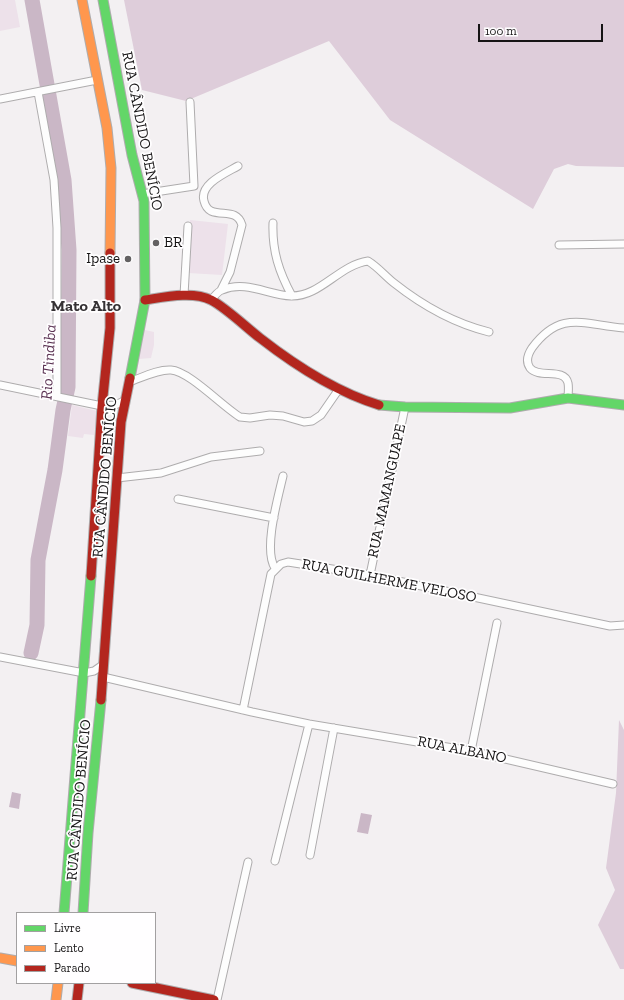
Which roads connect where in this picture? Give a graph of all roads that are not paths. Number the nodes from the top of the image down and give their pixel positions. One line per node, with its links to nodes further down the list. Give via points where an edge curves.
1 (82, 0): 3 (main road, RUA CÂNDIDO BENÍCIO)
2 (103, 0): 8 (main road, RUA CÂNDIDO BENÍCIO, via 132,155)
3 (97, 80): 4 (street); 27 (main road, RUA CÂNDIDO BENÍCIO, via 111,168 110,328)
4 (41, 91): 5 (street); 23 (street, via 54,180 57,228)
5 (0, 99)
6 (190, 102): 8 (street, via 194,186)
7 (238, 166): 13 (street, via 210,184 203,196 207,208 211,211 236,215 242,225 230,272)
8 (142, 194): 16 (main road, RUA CÂNDIDO BENÍCIO)
9 (273, 223): 15 (street, via 272,242 277,263)
10 (188, 226): 14 (street)
11 (624, 244): 12 (street)
12 (559, 245)
13 (221, 290): 15 (street, via 244,287); 17 (street)
14 (184, 295): 16 (main road); 17 (main road)
15 (292, 296): 19 (street, via 309,292 344,269 358,262 368,261 406,292 435,311 468,327)
16 (145, 300): 20 (main road, RUA CÂNDIDO BENÍCIO)
17 (211, 300): 22 (main road, via 264,341)
18 (624, 328): 24 (street, via 579,321 568,322 540,338 529,353 527,361 536,372 561,375 568,382)
19 (489, 332)
20 (129, 382): 22 (street, via 164,371 176,371 240,417 283,416 304,422 312,421 321,415); 25 (main road, RUA CÂNDIDO BENÍCIO)
21 (0, 385): 23 (street)
22 (338, 389): 28 (main road, via 381,405)
23 (60, 396): 27 (street)
24 (568, 398): 26 (main road); 28 (main road, via 510,408)
25 (124, 401): 27 (street); 31 (main road, RUA CÂNDIDO BENÍCIO)
26 (624, 405)
27 (102, 406): 40 (main road, RUA CÂNDIDO BENÍCIO)
28 (405, 407): 35 (street, RUA MAMANGUAPE)
29 (260, 452): 31 (street, via 211,457 161,473)
30 (283, 476): 33 (street)
31 (116, 478): 39 (main road, RUA CÂNDIDO BENÍCIO)
32 (178, 499): 33 (street)
33 (274, 518): 34 (street, via 270,558)
34 (275, 568): 35 (street, RUA GUILHERME VELOSO, via 288,562); 42 (street, via 271,574)
35 (370, 575): 37 (street, RUA GUILHERME VELOSO, via 610,626)
36 (497, 623): 45 (street)
37 (624, 625)
38 (0, 657): 40 (street)
39 (104, 664): 40 (street, via 94,672); 41 (main road, RUA CÂNDIDO BENÍCIO)
40 (84, 673): 50 (main road, RUA CÂNDIDO BENÍCIO)
41 (103, 677): 42 (street, RUA ALBANO); 51 (main road, RUA CÂNDIDO BENÍCIO, via 88,833)
42 (244, 710): 43 (street, RUA ALBANO)
43 (309, 724): 44 (street, RUA ALBANO); 48 (street)
44 (334, 728): 45 (street, RUA ALBANO); 47 (street)
45 (471, 751): 46 (street, RUA ALBANO)
46 (613, 784)
47 (310, 855)
48 (275, 861)
49 (248, 862): 59 (street)
50 (64, 912)
51 (84, 912)
52 (0, 958): 53 (main road)
53 (16, 961)
54 (58, 984): 57 (main road)
55 (79, 984): 58 (main road)
56 (137, 984): 59 (main road)
57 (56, 1000)
58 (77, 1000)
59 (216, 1000)

